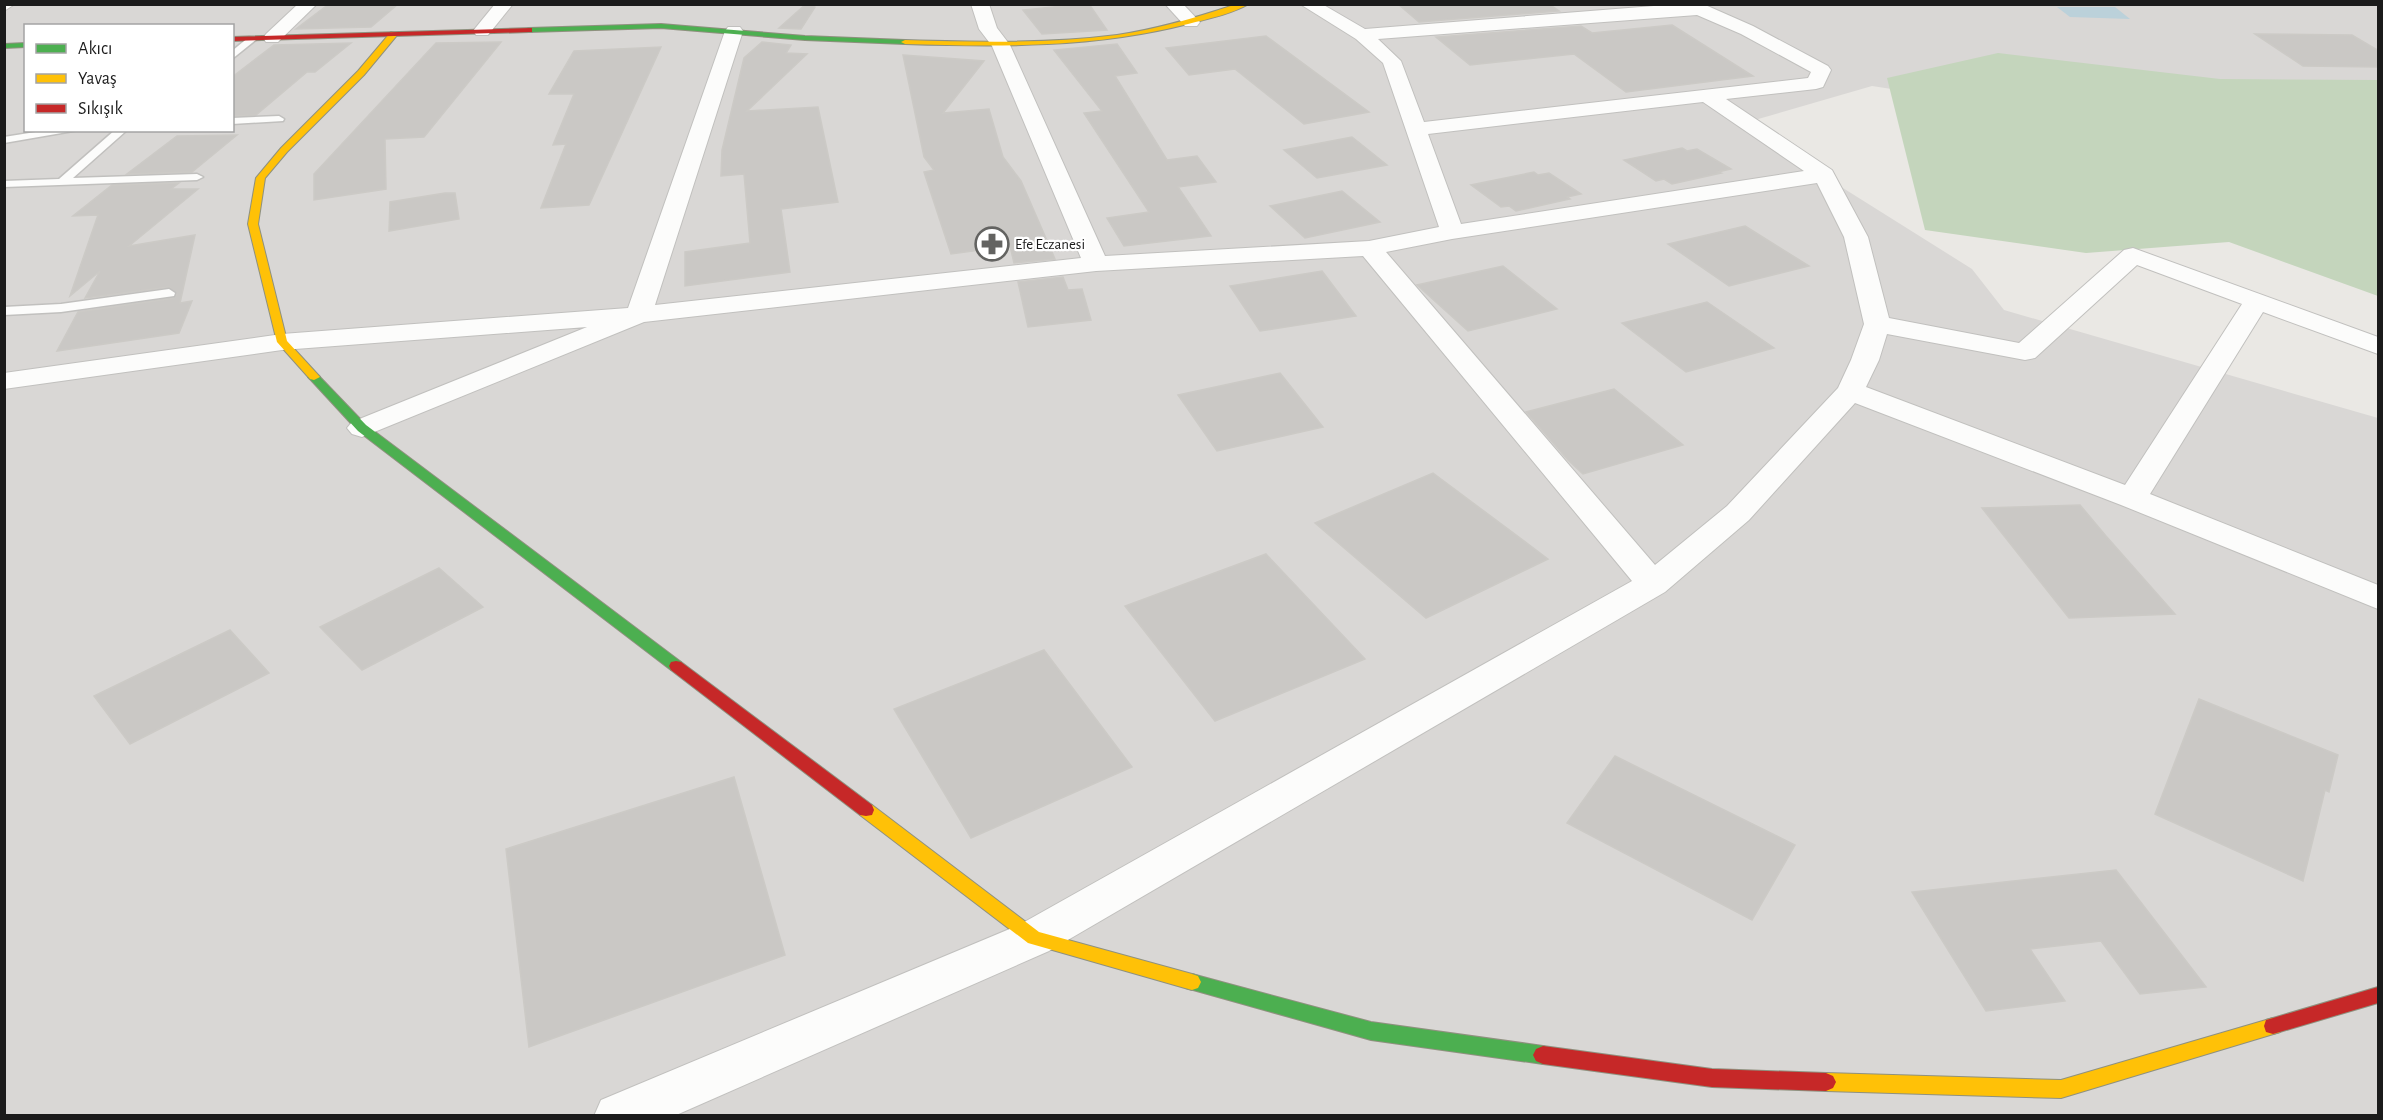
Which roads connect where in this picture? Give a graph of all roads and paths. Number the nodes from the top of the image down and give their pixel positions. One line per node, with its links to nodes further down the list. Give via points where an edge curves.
1 (309, 4): 13 (street)
2 (505, 4): 9 (street)
3 (980, 4): 17 (street, via 988,29)
4 (1173, 4): 8 (street)
5 (1246, 4): 8 (street)
6 (1308, 4): 12 (street)
7 (1692, 7): 12 (street); 20 (street, via 1747,30 1821,70 1816,83)
8 (1191, 22): 17 (street, via 1100,39)
9 (482, 31): 10 (street, via 661,26); 11 (street)
10 (734, 31): 17 (street, via 805,38); 37 (street)
11 (394, 34): 13 (street); 39 (street, via 261,178 253,224)
12 (1362, 35): 23 (street, via 1392,61)
13 (272, 38): 15 (street)
14 (234, 39): 15 (street)
15 (252, 39): 19 (lane)
16 (24, 45): 18 (street)
17 (1001, 45): 33 (street)
18 (4, 46)
19 (234, 54)
20 (1706, 95): 23 (street); 27 (street)
21 (279, 119): 22 (lane)
22 (234, 121)
23 (1416, 129): 31 (street)
24 (60, 132): 26 (lane)
25 (123, 132): 29 (lane)
26 (4, 140)
27 (1824, 176): 31 (street); 38 (street, via 1856,237)
28 (197, 177): 29 (lane)
29 (62, 182): 30 (lane)
30 (4, 183)
31 (1452, 232): 32 (street)
32 (1369, 248): 33 (street); 45 (street)
33 (1095, 264): 37 (street)
34 (169, 293): 36 (lane, via 61,308)
35 (2257, 301): 38 (street, via 2133,255 2025,352); 40 (street); 44 (street)
36 (4, 311)
37 (639, 315): 39 (street); 43 (street)
38 (1877, 324): 42 (street)
39 (282, 342): 41 (street); 43 (street)
40 (2379, 346)
41 (4, 381)
42 (1850, 391): 44 (street); 45 (street, via 1738,513)
43 (362, 428): 47 (street)
44 (2132, 498): 46 (street)
45 (1653, 584): 47 (street)
46 (2379, 598)
47 (1034, 938): 48 (street, via 1371,1031 1712,1078 2061,1089); 49 (street)
48 (2379, 995)
49 (618, 1116)

